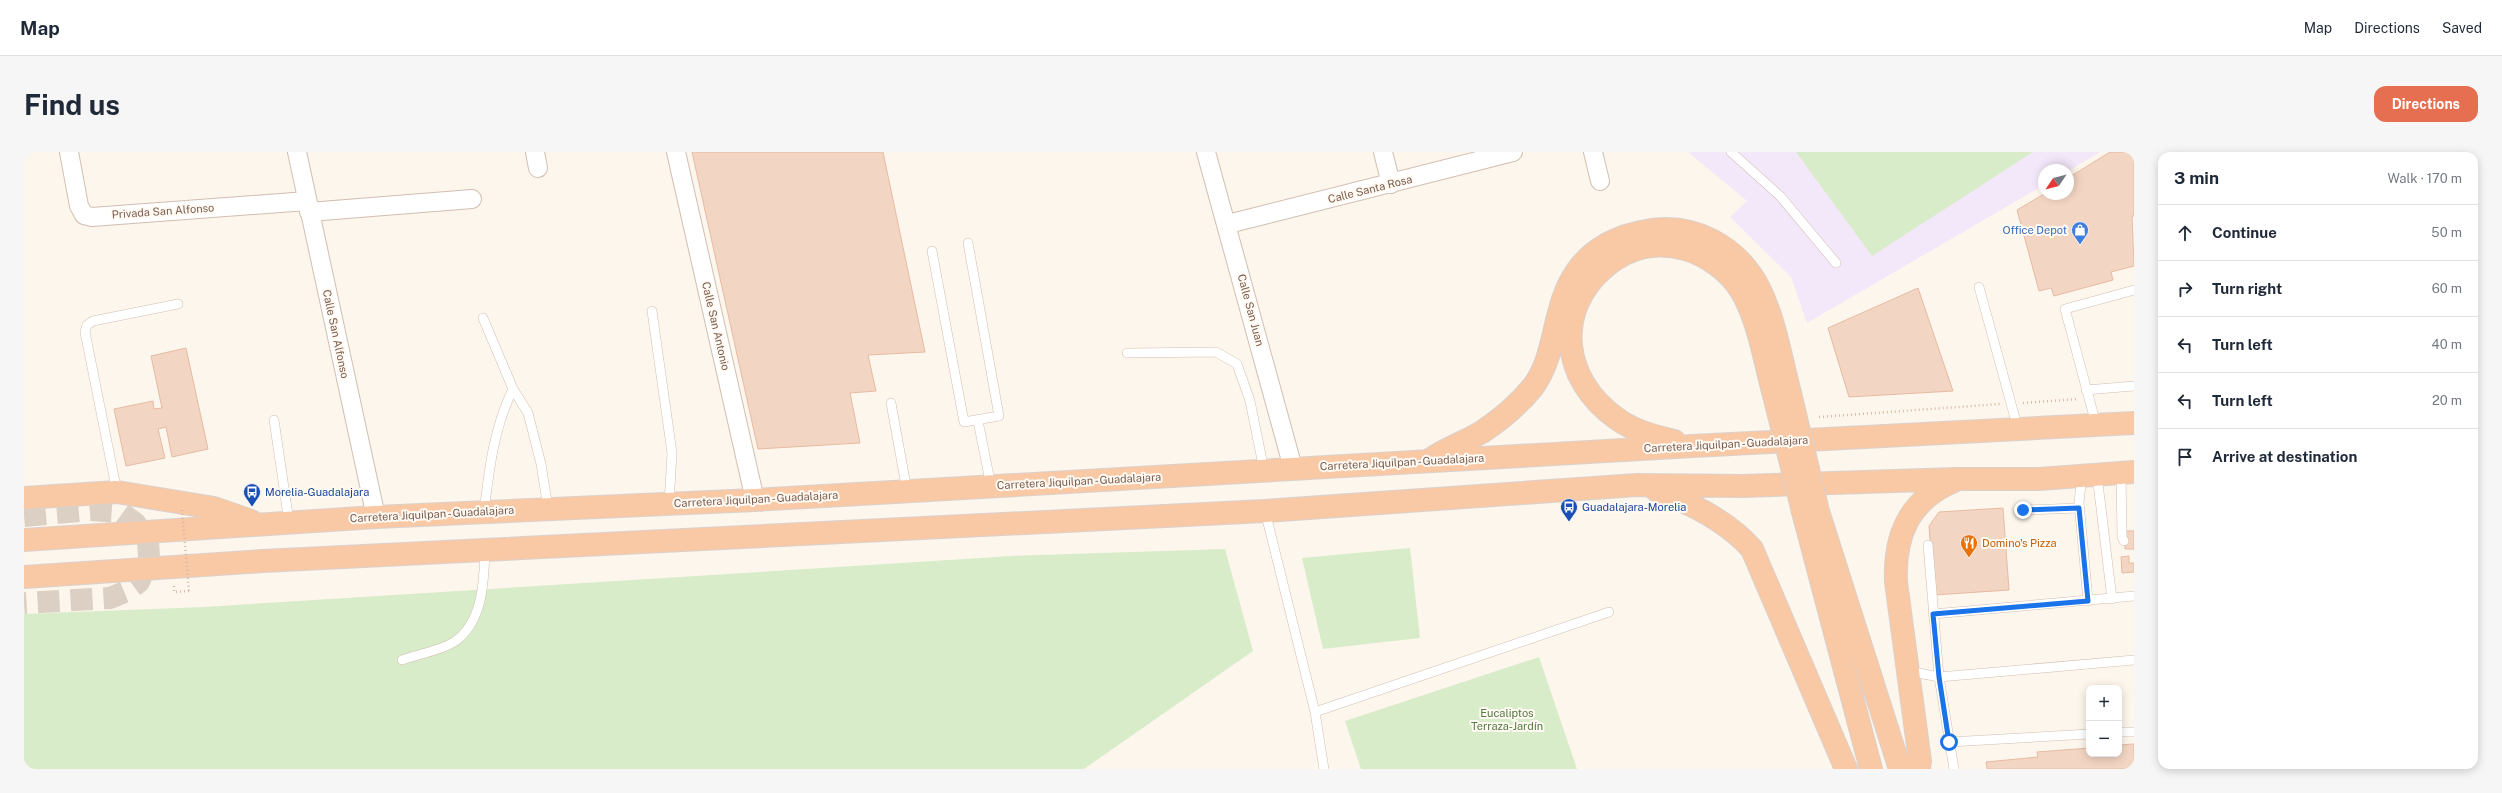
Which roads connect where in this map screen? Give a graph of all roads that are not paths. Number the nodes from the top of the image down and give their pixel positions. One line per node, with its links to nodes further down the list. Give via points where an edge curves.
1 (69, 152): 12 (street, Privada San Alfonso, via 79,206 84,215)
2 (297, 152): 12 (street, Calle San Alfonso)
3 (676, 152): 45 (street, Calle San Antonio)
4 (1206, 152): 13 (street, Calle San Juan)
5 (1383, 152): 10 (street)
6 (1513, 152): 10 (street, Calle Santa Rosa)
7 (1593, 152): 9 (street)
8 (1731, 152): 16 (lane, via 1780,196)
9 (1600, 181)
10 (1391, 184): 13 (street, Calle Santa Rosa)
11 (472, 199): 12 (street)
12 (308, 206): 53 (street, Calle San Alfonso)
13 (1228, 224): 35 (street, Calle San Juan)
14 (968, 244): 29 (lane, via 999,416)
15 (932, 251): 29 (lane, via 964,422)
16 (1836, 263)
17 (1979, 287): 32 (lane)
18 (2134, 290): 26 (lane, via 2065,309)
19 (178, 304): 43 (lane, via 93,320 87,325 85,332)
20 (652, 311): 46 (lane, via 672,453)
21 (482, 318): 24 (lane)
22 (1127, 354): 36 (lane, via 1216,352 1237,364 1250,401)
23 (2134, 386): 26 (lane)
24 (513, 389): 47 (lane, via 528,413 541,464); 52 (lane, via 505,405 494,443)
25 (1782, 394): 33 (highway, via 1747,304 1740,290 1722,269 1700,255 1666,245 1643,246 1620,256 1590,282 1575,308 1570,337 1579,375 1595,400 1617,419 1639,431); 34 (highway, via 1765,301 1745,268 1727,249 1704,236 1677,229 1644,231 1606,245 1578,268 1560,303 1554,334 1542,370 1533,387 1522,399 1481,432); 49 (highway, bridge)
26 (2087, 394): 31 (lane)
27 (891, 404): 42 (lane)
28 (274, 420): 54 (lane)
29 (978, 421): 41 (lane)
30 (2134, 423): 31 (highway, Carretera Jiquilpan - Guadalajara)
31 (2096, 425): 32 (highway, Carretera Jiquilpan - Guadalajara)
32 (2018, 429): 33 (highway, Carretera Jiquilpan - Guadalajara)
33 (1693, 446): 34 (highway, Carretera Jiquilpan - Guadalajara)
34 (1429, 461): 35 (highway, Carretera Jiquilpan - Guadalajara)
35 (1293, 468): 36 (highway, Carretera Jiquilpan - Guadalajara)
36 (1264, 470): 41 (highway, Carretera Jiquilpan - Guadalajara)
37 (2127, 473): 38 (highway); 57 (lane, via 2122,537)
38 (2089, 476): 39 (highway); 48 (lane); 62 (lane)
39 (1957, 479): 40 (highway, via 1743,486); 68 (highway, via 1938,488 1920,502 1907,521 1899,542 1896,582)
40 (1637, 485): 51 (highway); 78 (highway, via 1690,504 1729,527 1752,549)
41 (991, 486): 42 (highway, Carretera Jiquilpan - Guadalajara)
42 (907, 491): 45 (highway, Carretera Jiquilpan - Guadalajara)
43 (118, 492): 44 (highway); 55 (highway, via 214,508)
44 (24, 498)
45 (755, 500): 46 (highway, Carretera Jiquilpan - Guadalajara)
46 (669, 504): 47 (highway, Carretera Jiquilpan - Guadalajara)
47 (548, 508): 52 (highway, Carretera Jiquilpan - Guadalajara)
48 (2079, 508): 50 (lane); 63 (lane)
49 (1810, 510): 71 (highway); 81 (highway)
50 (2023, 510)
51 (1265, 511): 59 (highway); 70 (lane)
52 (484, 512): 53 (highway, Carretera Jiquilpan - Guadalajara)
53 (376, 517): 54 (highway, Carretera Jiquilpan - Guadalajara)
54 (289, 522): 55 (highway, Carretera Jiquilpan - Guadalajara)
55 (258, 524): 56 (highway, Carretera Jiquilpan - Guadalajara)
56 (24, 540)
57 (2124, 541)
58 (1928, 545): 65 (lane)
59 (484, 550): 60 (highway, via 262,561); 66 (lane, via 484,578 473,623 454,642)
60 (24, 577)
61 (2134, 596): 62 (lane)
62 (2112, 599): 63 (lane)
63 (2088, 601): 65 (lane)
64 (1609, 612): 70 (lane)
65 (1933, 614): 69 (lane)
66 (402, 660)
67 (2134, 660): 69 (lane)
68 (1906, 671): 69 (lane); 82 (highway, via 1920,761)
69 (1939, 677): 75 (lane)
70 (1315, 712): 77 (lane)
71 (1862, 730): 79 (highway); 80 (highway)
72 (2122, 732): 73 (lane)
73 (2134, 732)
74 (2086, 734): 75 (lane)
75 (1949, 742): 76 (lane)
76 (1955, 768)
77 (1324, 769)
78 (1846, 769)
79 (1867, 769)
80 (1871, 769)
81 (1900, 769)
82 (1919, 769)

